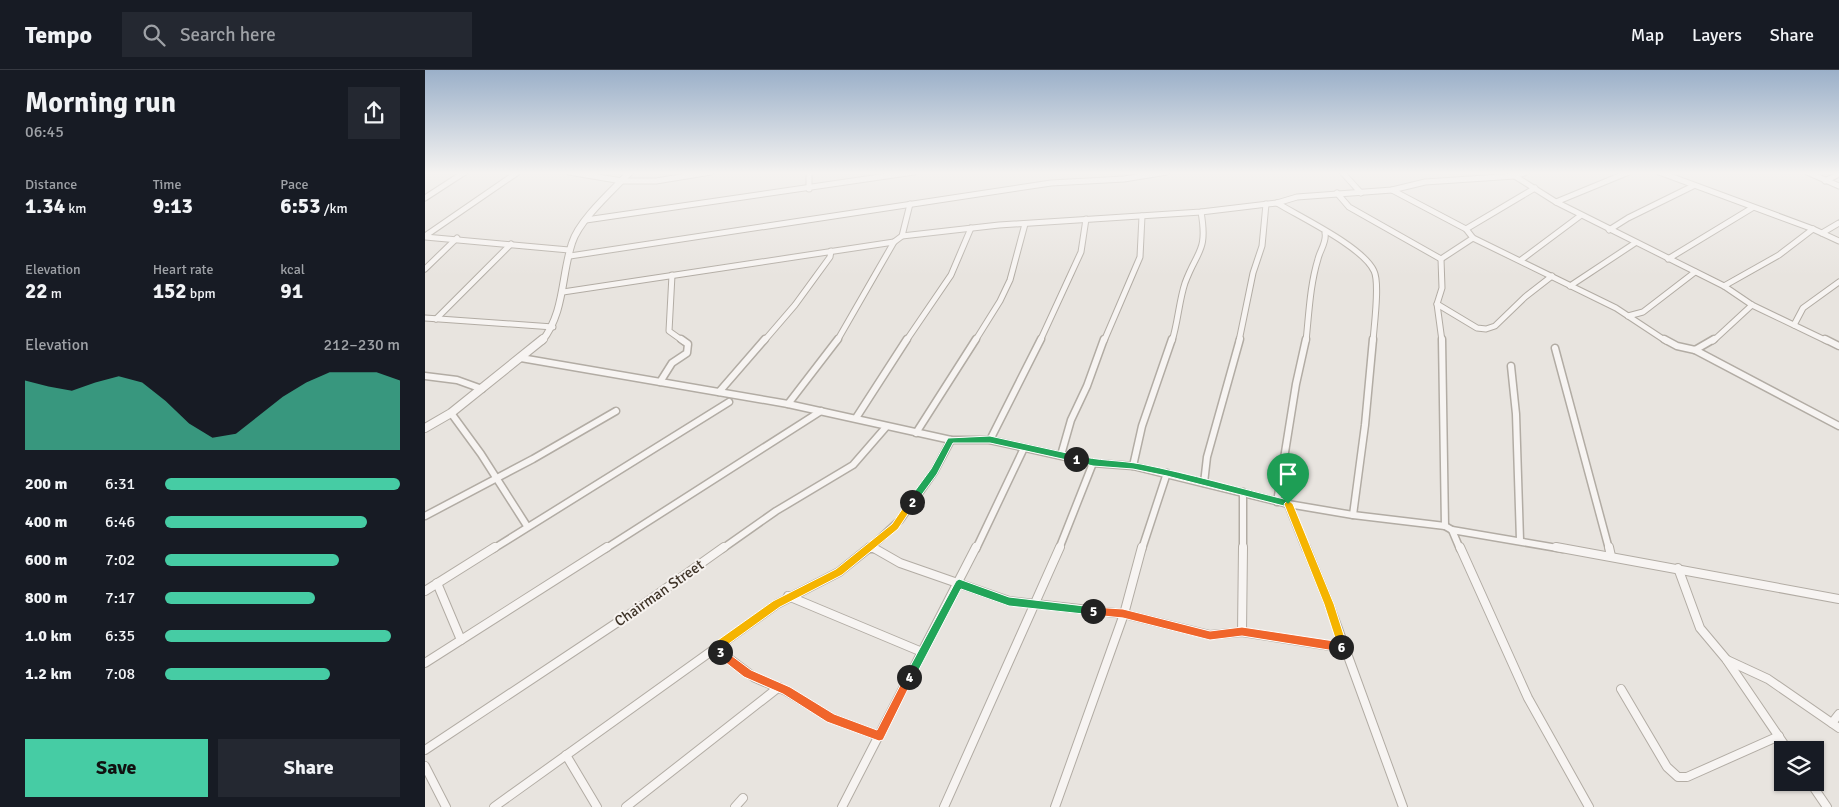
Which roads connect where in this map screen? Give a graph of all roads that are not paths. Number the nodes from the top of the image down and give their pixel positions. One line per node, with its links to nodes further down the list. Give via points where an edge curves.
1 (468, 206): 29 (street)
2 (599, 206): 20 (street)
3 (684, 206): 20 (street)
4 (893, 206): 38 (street)
5 (909, 206): 30 (street)
6 (1247, 206): 16 (street)
7 (1266, 206): 84 (street, via 1262,246 1207,457)
8 (1282, 206): 27 (street)
9 (1348, 206): 39 (street)
10 (1423, 206): 24 (street)
11 (1504, 206): 24 (street)
12 (1563, 206): 18 (street)
13 (1652, 206): 26 (street)
14 (1748, 206): 15 (street)
15 (1752, 208): 25 (street); 40 (street)
16 (1201, 212): 17 (street); 81 (street, via 1203,247 1185,283 1177,325 1142,426)
17 (1142, 216): 19 (street); 79 (street, via 1141,257 1071,420)
18 (1580, 216): 26 (street); 41 (street)
19 (1086, 219): 22 (street); 77 (street, via 1081,252)
20 (586, 220): 38 (street)
21 (1839, 223): 28 (street)
22 (1025, 224): 23 (street); 75 (street, via 1010,280 1000,301)
23 (971, 228): 30 (street); 71 (street, via 951,275)
24 (1466, 229): 32 (street)
25 (1813, 229): 28 (street); 48 (street, via 1779,255)
26 (1609, 230): 35 (street)
27 (1325, 233): 86 (street, via 1312,284 1305,346 1295,384); 88 (street, via 1359,252 1375,275 1376,305 1365,425)
28 (1822, 233): 33 (street)
29 (425, 236): 31 (street)
30 (902, 236): 34 (street)
31 (457, 238): 36 (street); 42 (street)
32 (1473, 238): 39 (street); 41 (street)
33 (1839, 241)
34 (894, 242): 37 (street); 67 (street, via 844,330)
35 (1635, 243): 40 (street); 47 (street)
36 (511, 244): 38 (street); 54 (street)
37 (831, 251): 44 (street); 65 (street, via 795,305)
38 (569, 253): 49 (street)
39 (1441, 259): 50 (street, via 1442,288)
40 (1668, 259): 43 (street)
41 (1521, 260): 45 (street)
42 (425, 269)
43 (1695, 272): 48 (street); 52 (street, via 1643,312)
44 (672, 275): 49 (street); 63 (street, via 669,331 688,344 687,353 672,363)
45 (1552, 276): 47 (street); 50 (street, via 1495,326 1486,329 1477,328)
46 (1839, 282): 55 (street, via 1803,308)
47 (1570, 286): 52 (street)
48 (1724, 286): 51 (street)
49 (563, 292): 56 (street)
50 (1437, 304): 91 (street, via 1444,370)
51 (1753, 305): 55 (street); 59 (street, via 1712,341)
52 (1628, 316): 59 (street, via 1677,346)
53 (425, 318): 54 (street)
54 (435, 318): 56 (street)
55 (1794, 325): 57 (street)
56 (553, 327): 60 (street)
57 (1839, 346)
58 (1555, 348): 94 (street)
59 (1695, 350): 72 (street)
60 (521, 358): 63 (street); 64 (street)
61 (1511, 366): 92 (street, via 1516,414)
62 (425, 376): 64 (street, via 457,380)
63 (660, 382): 65 (street)
64 (482, 389): 70 (street)
65 (719, 392): 67 (street)
66 (729, 402): 90 (street)
67 (788, 404): 69 (street)
68 (616, 410): 83 (street)
69 (821, 411): 71 (street); 104 (street)
70 (451, 413): 74 (street); 83 (street)
71 (856, 418): 73 (street)
72 (1839, 426)
73 (886, 427): 75 (street); 117 (street, Chairman Street, via 853,465 776,511)
74 (425, 428)
75 (916, 433): 76 (street)
76 (951, 440): 77 (street); 93 (street, via 934,472 900,520)
77 (990, 440): 78 (street)
78 (1024, 448): 79 (street); 97 (street)
79 (1061, 454): 80 (street)
80 (1093, 463): 81 (street); 101 (street, via 1067,536)
81 (1133, 466): 82 (street)
82 (1167, 473): 84 (street); 102 (street)
83 (497, 479): 89 (street); 90 (street)
84 (1204, 483): 85 (street)
85 (1243, 492): 86 (street); 103 (street)
86 (1277, 502): 87 (street)
87 (1288, 504): 88 (street); 106 (street, via 1329,604)
88 (1353, 515): 91 (street)
89 (425, 516)
90 (527, 526): 96 (street)
91 (1448, 528): 92 (street); 131 (street, via 1528,698)
92 (1520, 540): 94 (street)
93 (871, 547): 97 (street, via 901,563); 99 (street, via 839,572)
94 (1611, 556): 95 (street)
95 (1678, 568): 100 (street); 108 (street, via 1700,628)
96 (437, 583): 98 (street); 104 (street)
97 (959, 584): 101 (street, via 1009,601); 107 (street)
98 (425, 591)
99 (788, 596): 105 (street); 107 (street)
100 (1839, 599)
101 (1036, 606): 102 (street); 128 (street)
102 (1123, 614): 103 (street, via 1210,635); 129 (street)
103 (1242, 632): 106 (street)
104 (461, 640): 109 (street)
105 (715, 648): 110 (street, via 748,674); 118 (street)
106 (1343, 648): 130 (street)
107 (922, 652): 114 (street)
108 (1726, 659): 113 (street, via 1768,679); 115 (street)
109 (425, 662)
110 (779, 687): 114 (street, via 831,718); 125 (street)
111 (1621, 689): 115 (street, via 1667,767 1679,777 1687,777)
112 (1839, 714): 113 (street)
113 (1836, 726)
114 (879, 736): 127 (street)
115 (1779, 736): 116 (street)
116 (1783, 741)
117 (425, 750)
118 (566, 755): 123 (street); 124 (street)
119 (425, 766): 122 (street)
120 (1816, 791): 132 (street)
121 (743, 798): 126 (street)
122 (446, 807)
123 (494, 807)
124 (597, 807)
125 (626, 807)
126 (735, 807)
127 (842, 807)
128 (944, 807)
129 (1055, 807)
130 (1403, 807)
131 (1589, 807)
132 (1827, 807)

